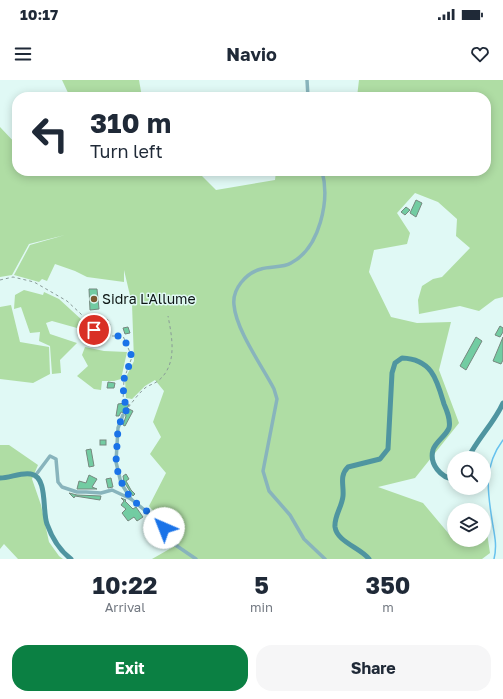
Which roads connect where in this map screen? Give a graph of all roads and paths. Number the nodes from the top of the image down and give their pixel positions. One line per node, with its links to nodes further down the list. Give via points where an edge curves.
1 (307, 80): 2 (street)
2 (308, 92)
3 (323, 176): 16 (street, via 325,192 314,241 299,258 289,264 260,269 249,275 238,285 234,303 238,324 277,399 263,472 269,491 290,515 304,539)
4 (0, 280): 7 (path, via 13,277 34,282 67,301 94,330 109,336 123,336 132,357 122,390 123,401)
5 (168, 316): 7 (path, via 174,344 170,364 159,380 146,388)
6 (503, 403): 9 (street)
7 (130, 405): 8 (path)
8 (123, 415): 13 (street, via 118,428 116,462 121,483)
9 (472, 451)
10 (35, 476): 12 (street, via 30,474); 13 (street, via 52,456 56,459 58,482 62,487 101,493 112,490); 14 (street, via 43,490 46,523 64,554)
11 (447, 477): 17 (street, via 438,472 433,461 433,450 445,435 450,421 436,378 427,366 418,360 402,358 396,363 392,373 388,449 380,459 348,466 342,477 342,499 335,527 340,536)
12 (0, 478)
13 (131, 499): 15 (street, via 158,521 174,544)
14 (71, 559)
15 (196, 559)
16 (326, 559)
17 (369, 559)

